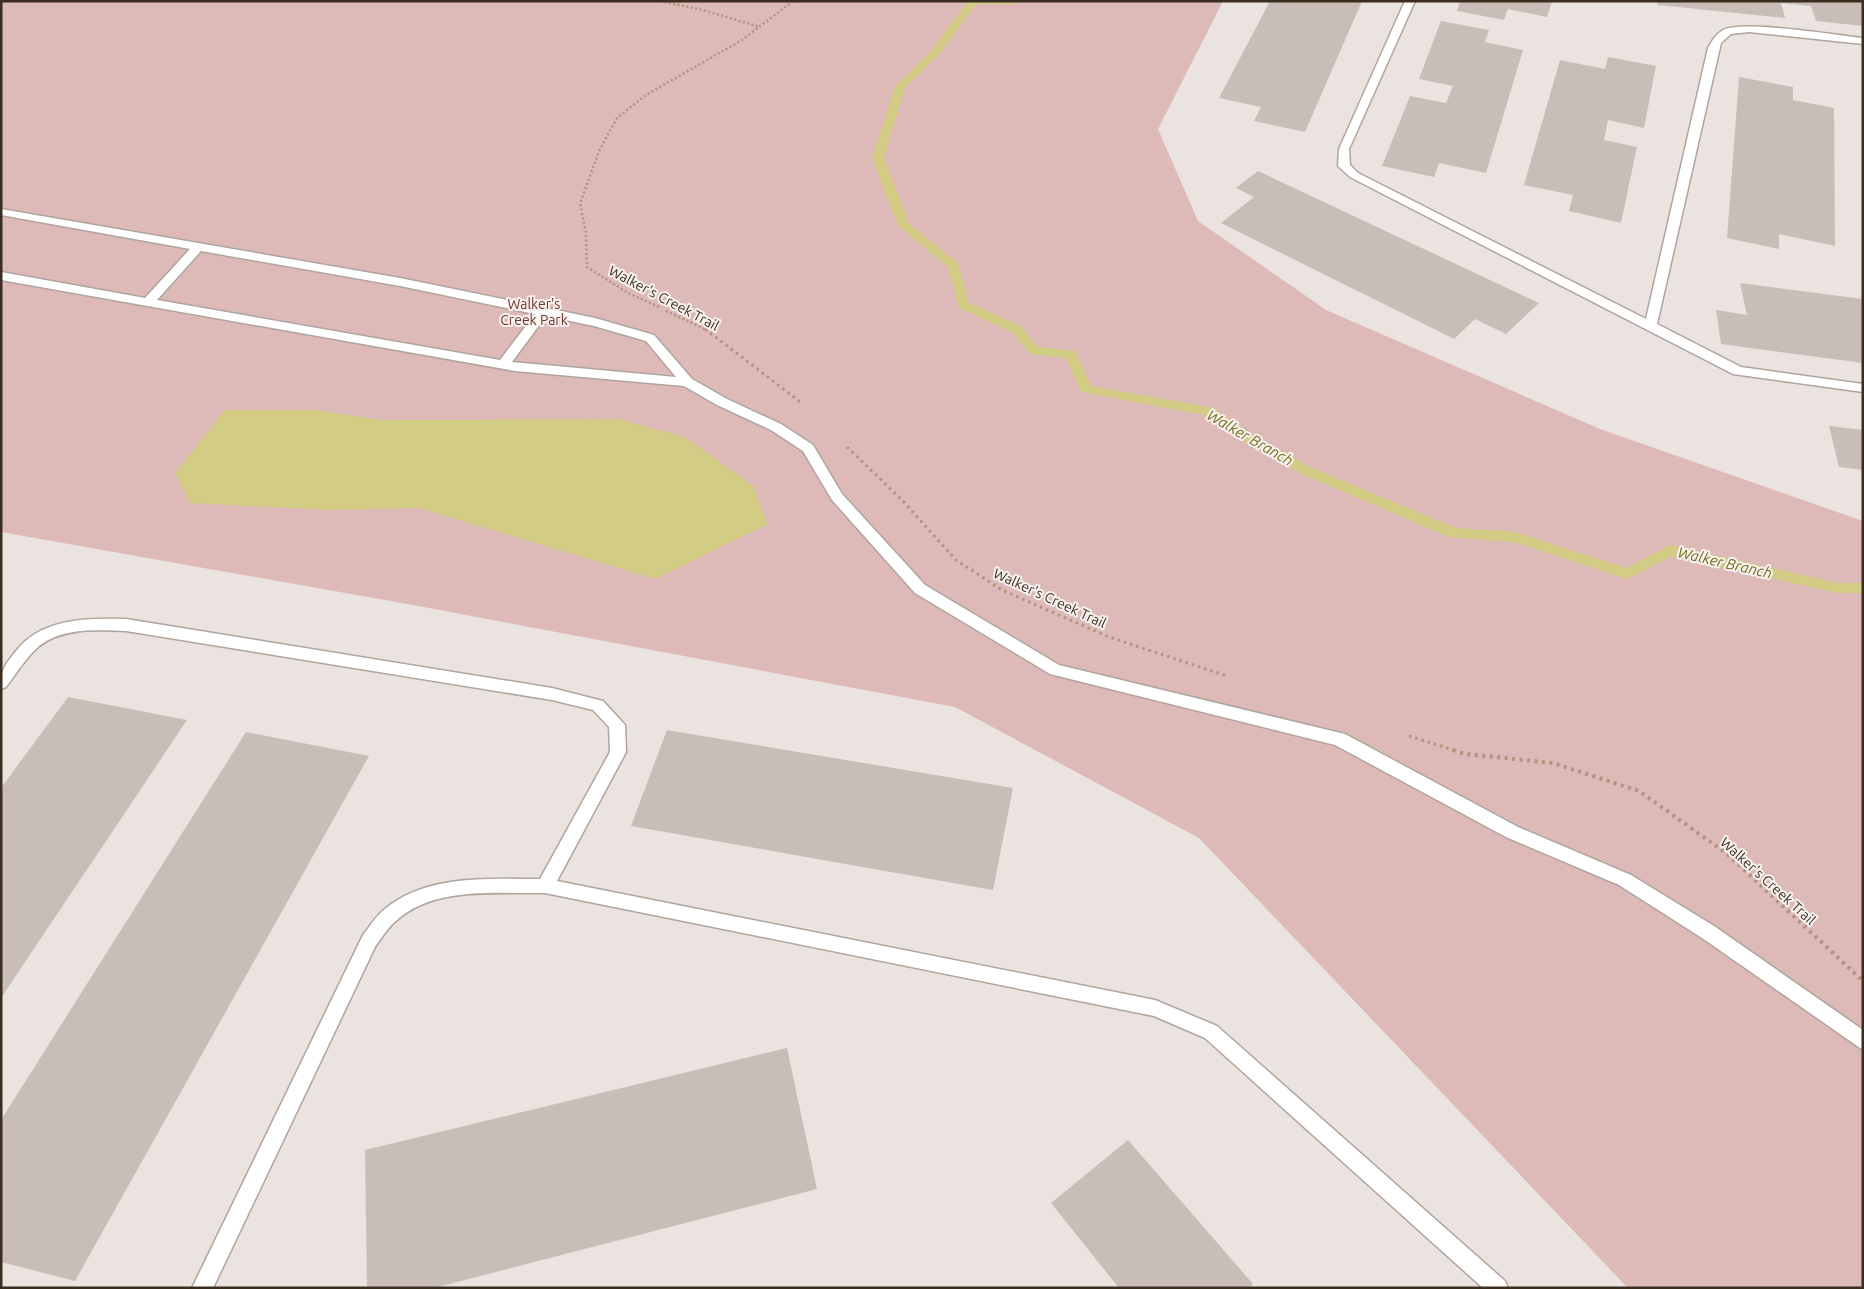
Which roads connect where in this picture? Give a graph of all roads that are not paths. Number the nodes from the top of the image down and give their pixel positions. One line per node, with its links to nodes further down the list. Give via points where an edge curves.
1 (1410, 1): 8 (lane, via 1344,150 1344,166 1354,175)
2 (1863, 41): 8 (lane, via 1749,29 1731,30 1718,37)
3 (1, 212): 4 (lane)
4 (198, 246): 6 (lane); 7 (lane, via 400,282)
5 (1, 276): 6 (lane)
6 (148, 302): 9 (lane)
7 (543, 312): 9 (lane); 10 (lane, via 650,338)
8 (1650, 327): 11 (lane, via 1738,372)
9 (503, 365): 10 (lane)
10 (687, 382): 14 (lane, via 776,426 808,448 837,497 920,589 1056,670 1339,739 1512,832 1626,880 1708,932)
11 (1863, 388)
12 (1, 682): 13 (lane, via 34,641 64,626 126,625 552,694 598,705 617,725 618,752)
13 (545, 886): 15 (lane, via 453,888 412,900 392,913 369,941); 16 (lane, via 1163,1011 1212,1032)
14 (1863, 1042)
15 (202, 1288)
16 (1498, 1288)

